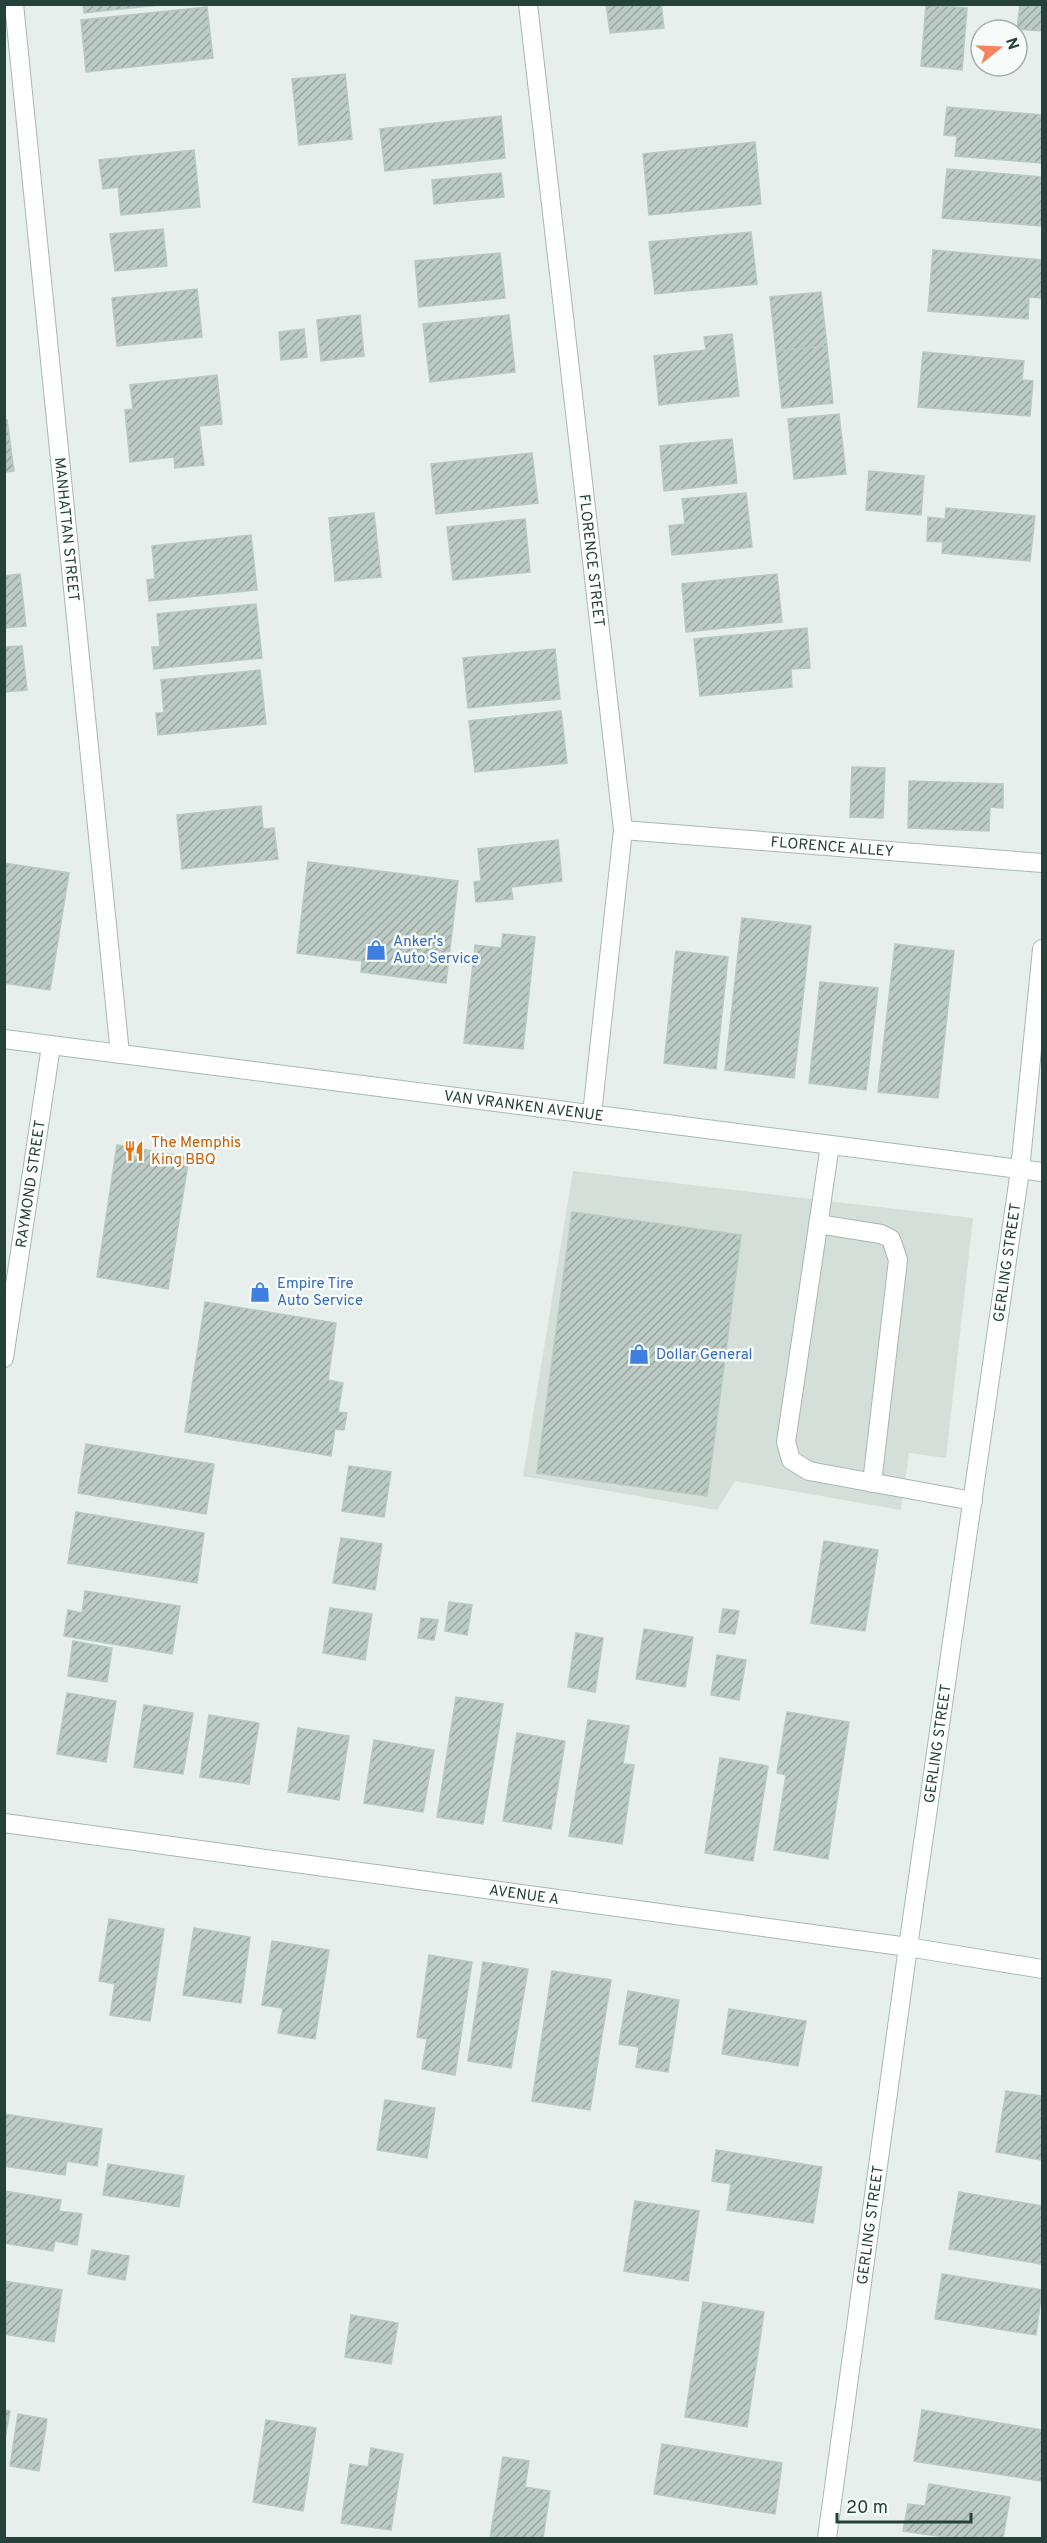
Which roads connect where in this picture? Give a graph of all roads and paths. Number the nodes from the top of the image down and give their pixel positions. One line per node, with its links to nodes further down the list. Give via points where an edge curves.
1 (14, 4): 8 (street, MANHATTAN STREET)
2 (528, 4): 3 (street, FLORENCE STREET)
3 (623, 830): 4 (street, FLORENCE ALLEY); 9 (street, FLORENCE STREET)
4 (1042, 863)
5 (1042, 948): 11 (street, GERLING STREET)
6 (4, 1039): 7 (street, VAN VRANKEN AVENUE)
7 (51, 1046): 8 (street, VAN VRANKEN AVENUE); 14 (street, RAYMOND STREET)
8 (120, 1054): 9 (street, VAN VRANKEN AVENUE)
9 (592, 1114): 10 (street, VAN VRANKEN AVENUE)
10 (830, 1145): 11 (street, VAN VRANKEN AVENUE); 13 (street)
11 (1020, 1170): 12 (street, VAN VRANKEN AVENUE); 16 (street, GERLING STREET)
12 (1042, 1172)
13 (818, 1224): 15 (street, via 881,1234 891,1239 898,1260); 15 (street, via 786,1442 791,1460 809,1472)
14 (4, 1358)
15 (872, 1483): 16 (street)
16 (973, 1501): 18 (street, GERLING STREET)
17 (4, 1823): 18 (street, AVENUE A)
18 (909, 1947): 19 (street, AVENUE A); 20 (street, GERLING STREET)
19 (1042, 1969)
20 (827, 2538)

